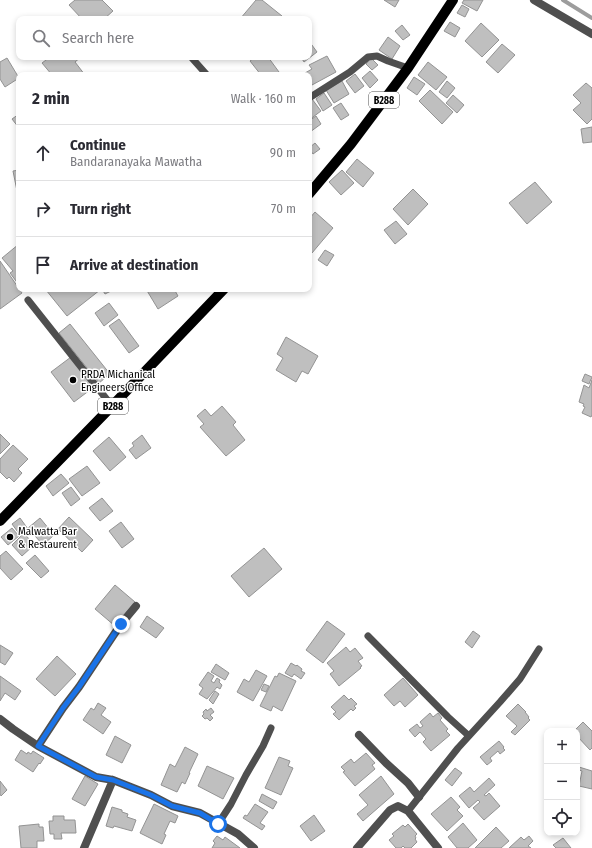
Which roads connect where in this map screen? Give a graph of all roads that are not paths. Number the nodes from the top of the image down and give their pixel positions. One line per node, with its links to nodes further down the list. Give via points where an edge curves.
1 (452, 0): 5 (main road, B288)
2 (534, 0): 3 (street)
3 (592, 34)
4 (194, 60): 6 (lane)
5 (408, 68): 7 (lane, via 377,56 368,57); 8 (main road, B288, via 351,144)
6 (204, 72)
7 (312, 96)
8 (312, 190)
9 (221, 292): 11 (main road, B288)
10 (28, 300): 11 (lane)
11 (112, 406): 12 (main road, B288)
12 (0, 521)
13 (136, 606): 20 (street)
14 (368, 636): 19 (lane)
15 (539, 649): 19 (lane, via 520,679)
16 (0, 719): 20 (street)
17 (271, 728): 24 (lane)
18 (359, 735): 22 (street)
19 (469, 736): 22 (lane)
20 (38, 746): 21 (street, via 96,777)
21 (113, 780): 24 (street, via 172,806 200,813); 26 (street)
22 (419, 797): 23 (lane)
23 (408, 811): 27 (street, via 398,806 390,810); 28 (street)
24 (218, 824): 25 (street, via 238,834)
25 (251, 847)
26 (84, 848)
27 (357, 848)
28 (438, 848)

